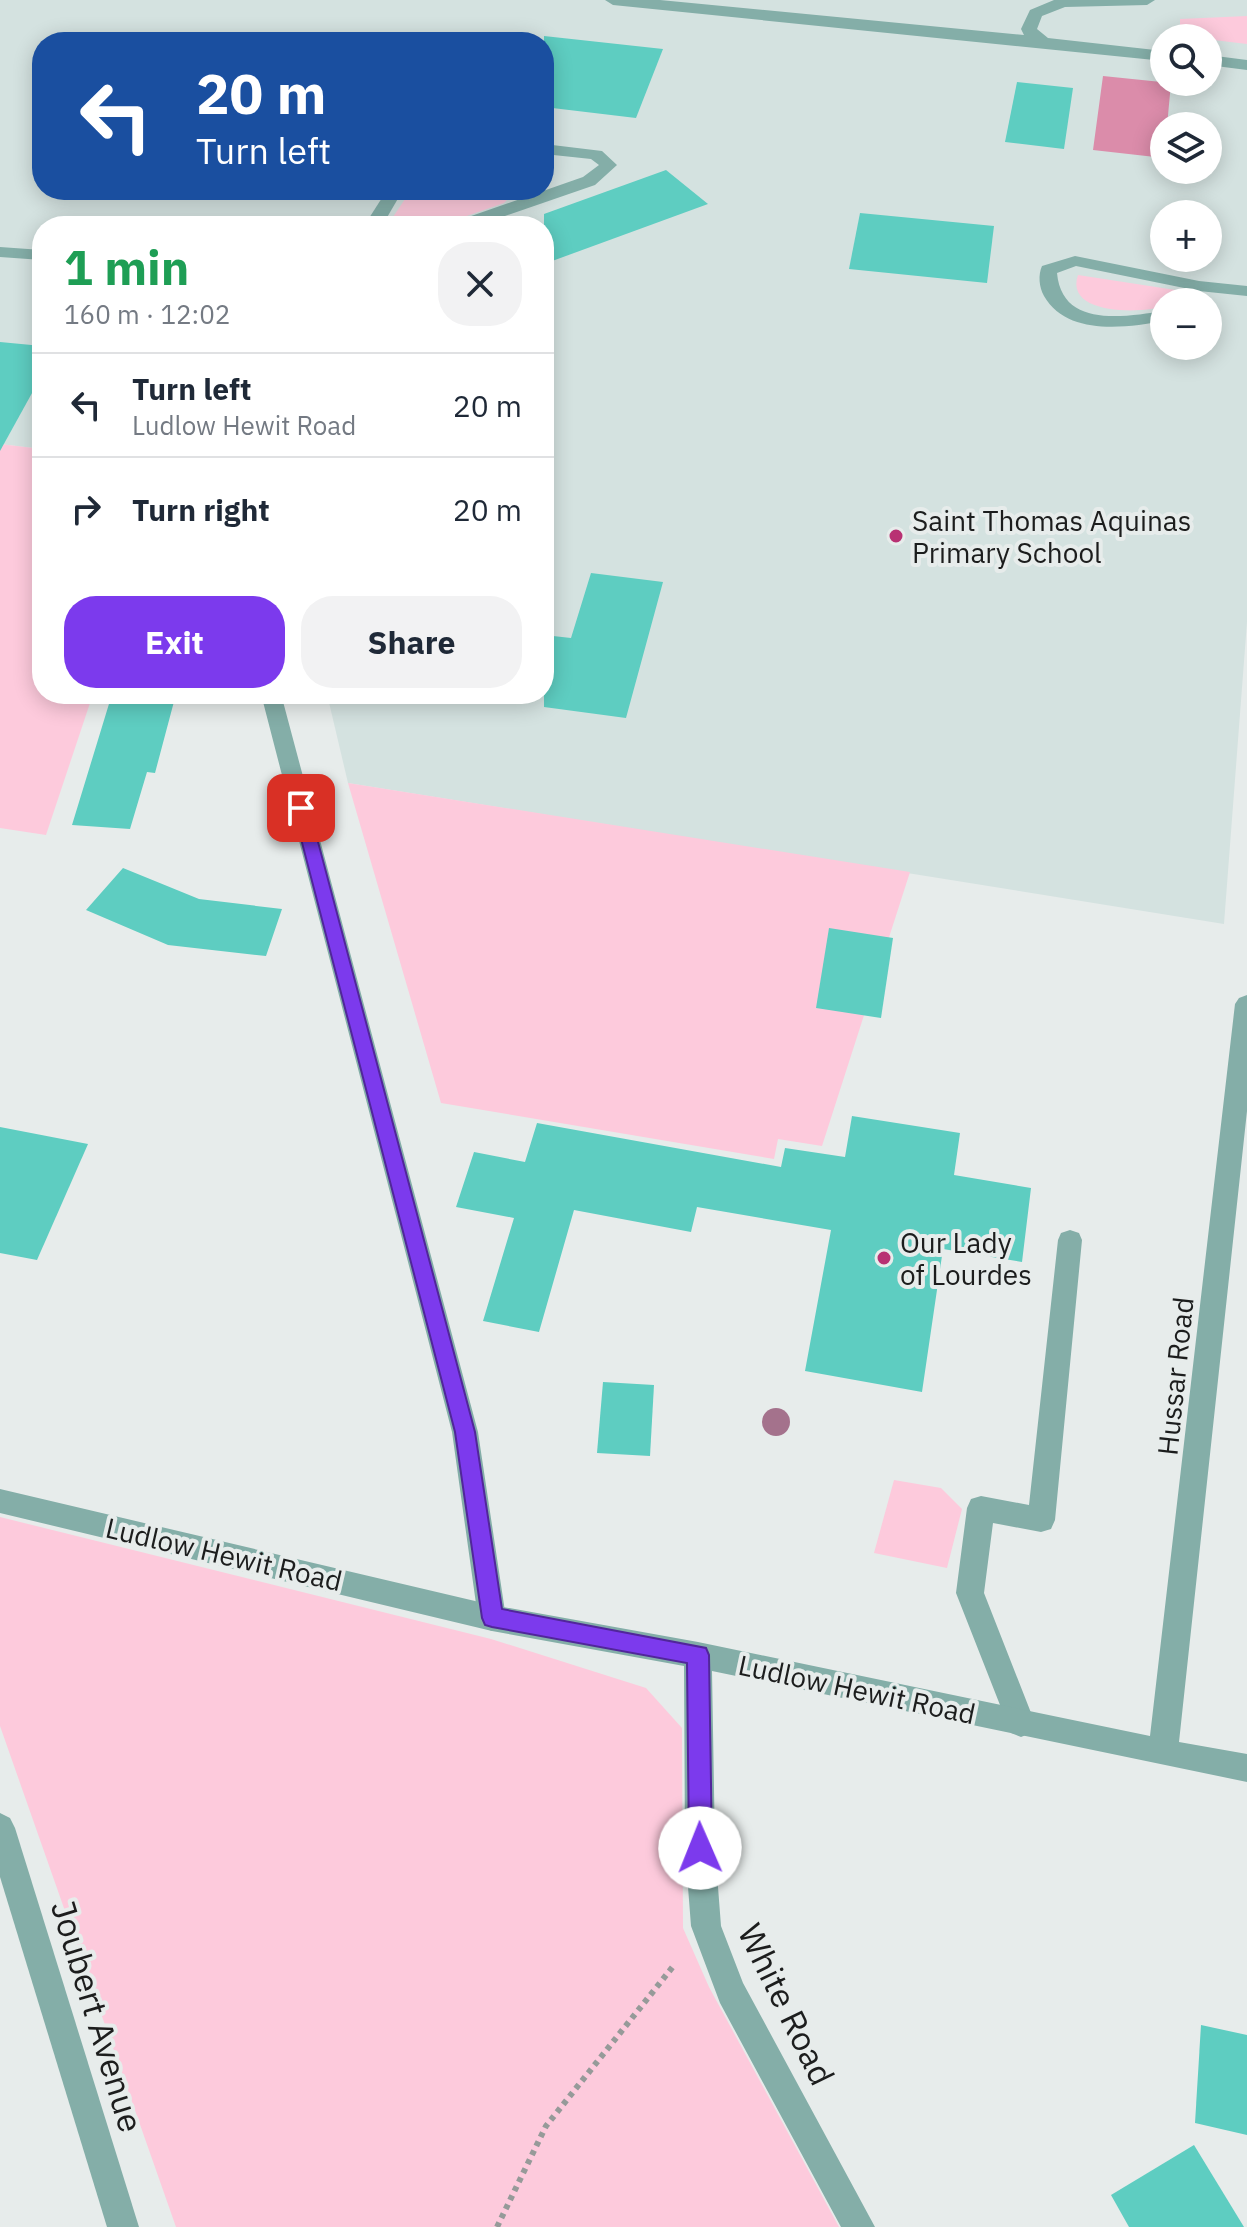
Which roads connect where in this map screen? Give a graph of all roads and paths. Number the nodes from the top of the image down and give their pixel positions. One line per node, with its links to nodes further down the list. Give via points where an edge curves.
1 (613, 0): 3 (street)
2 (1147, 0): 3 (street, via 1063,2 1042,8 1029,29)
3 (1044, 42): 4 (street)
4 (1150, 54)
5 (1222, 62): 6 (street)
6 (1247, 65)
7 (554, 150): 8 (street, via 596,155 609,165 589,181)
8 (554, 193)
9 (535, 200): 10 (street)
10 (489, 216)
11 (0, 252): 12 (street)
12 (32, 254)
13 (1199, 286): 14 (street); 15 (street, via 1075,261 1048,270 1046,287 1057,306 1082,318)
14 (1247, 291)
15 (1150, 317)
16 (274, 704): 20 (street, via 465,1432)
17 (1247, 1004): 23 (street, Hussar Road)
18 (1070, 1240): 22 (street, via 1041,1520 981,1508 970,1593)
19 (0, 1501): 20 (street, Ludlow Hewit Road)
20 (492, 1618): 21 (street, Ludlow Hewit Road)
21 (698, 1655): 22 (street, Ludlow Hewit Road); 26 (street, White Road)
22 (1021, 1723): 23 (street, Ludlow Hewit Road)
23 (1163, 1753): 24 (street, Ludlow Hewit Road)
24 (1247, 1768)
25 (0, 1828): 27 (street, Joubert Avenue)
26 (706, 1926): 28 (path, via 546,2126); 29 (street, White Road, via 731,1992)
27 (123, 2227)
28 (497, 2227)
29 (859, 2227)

